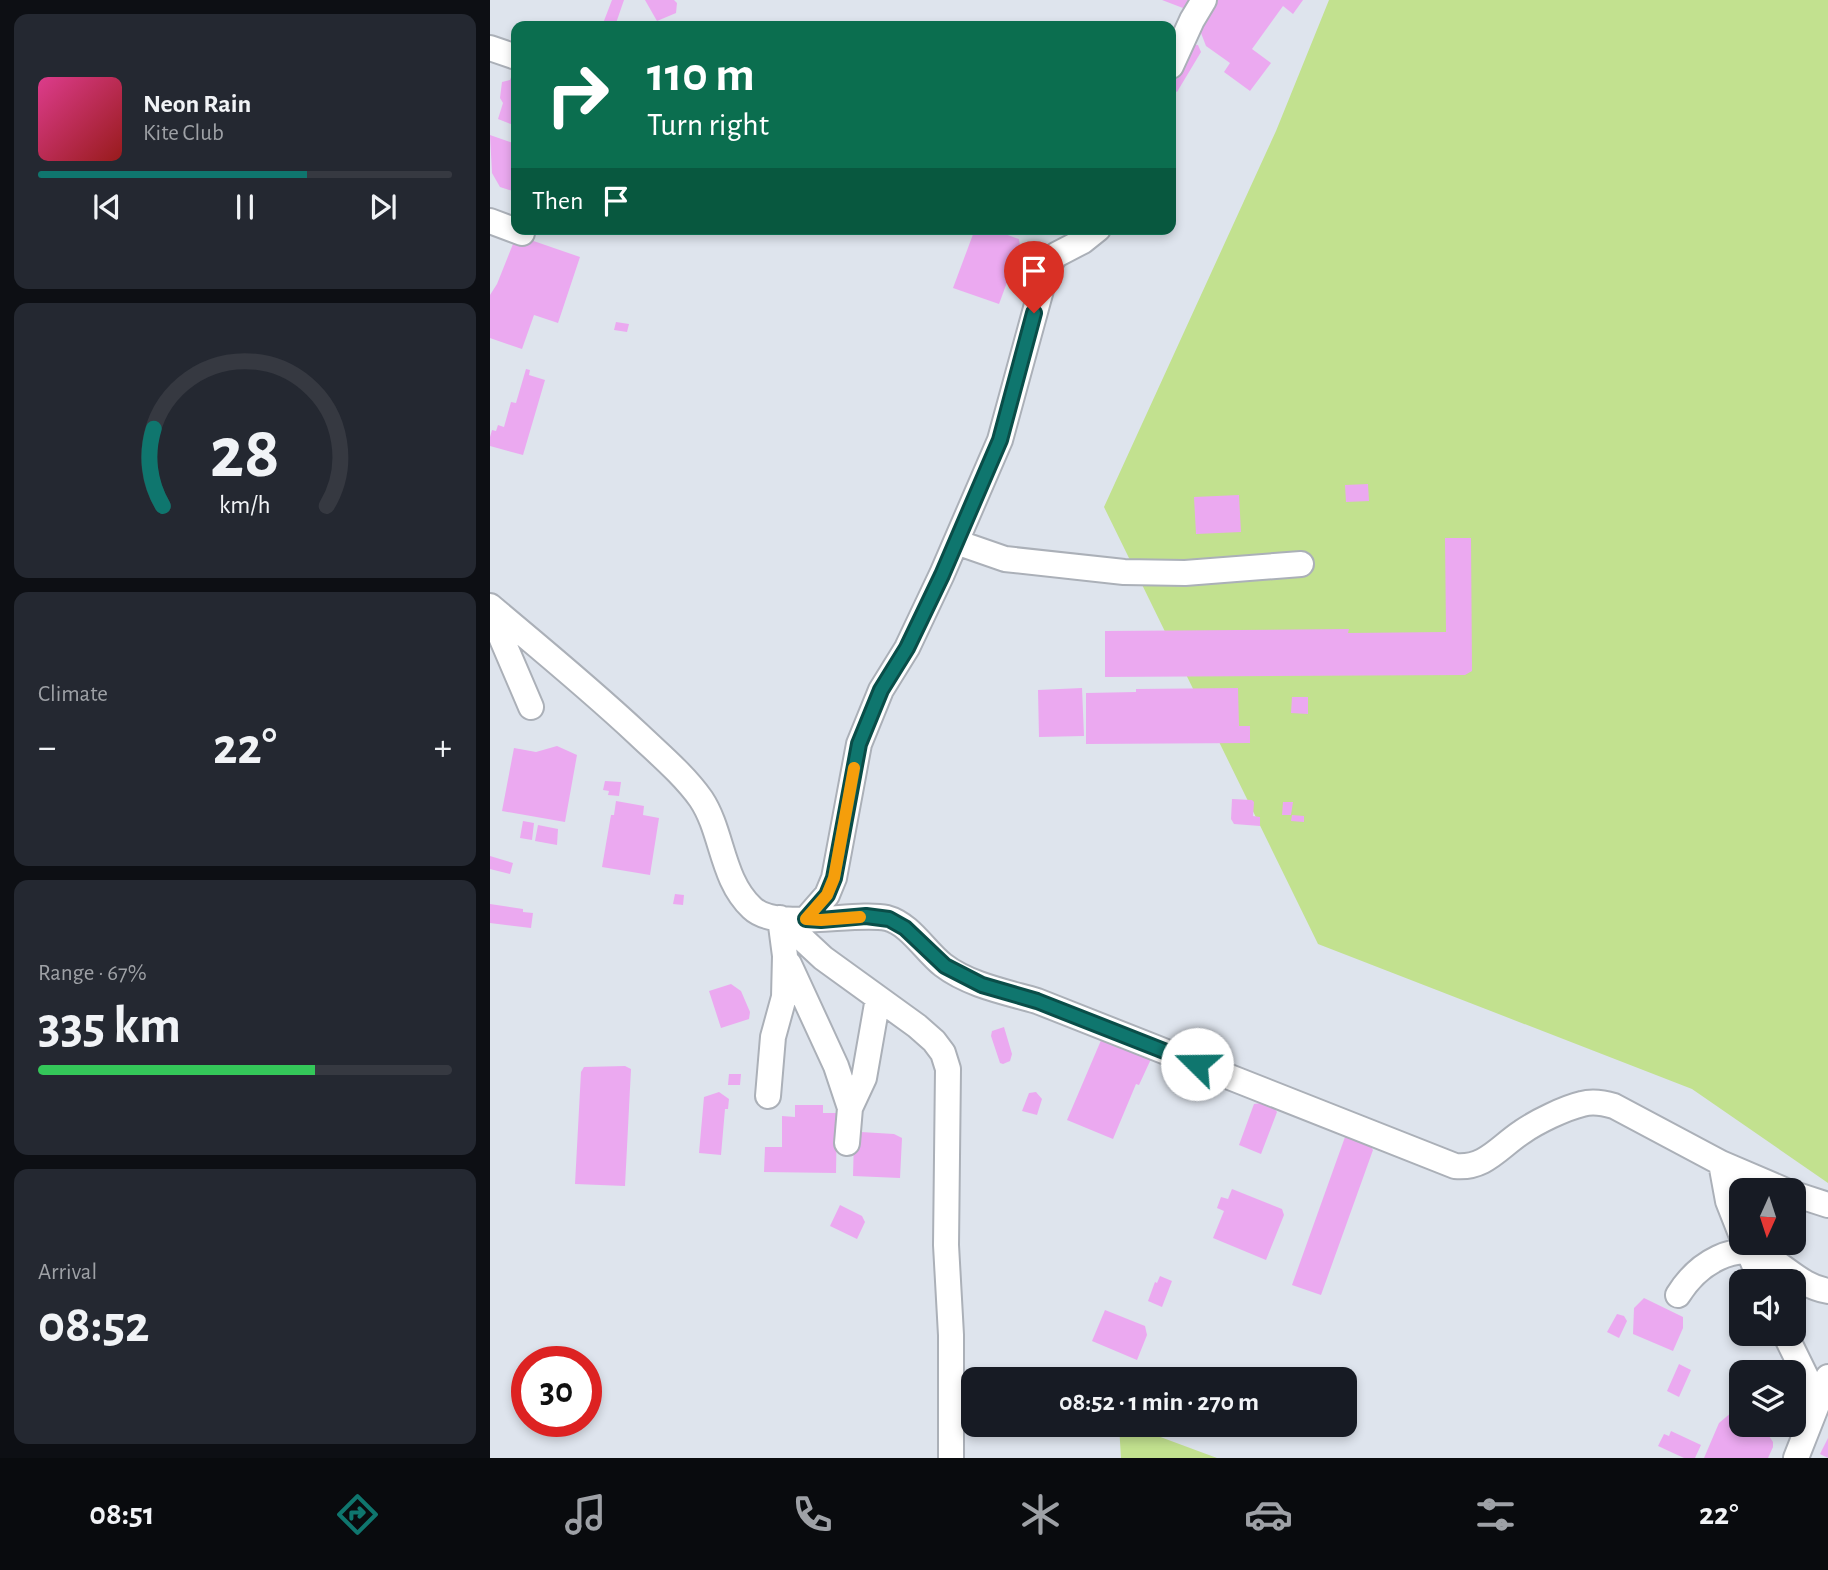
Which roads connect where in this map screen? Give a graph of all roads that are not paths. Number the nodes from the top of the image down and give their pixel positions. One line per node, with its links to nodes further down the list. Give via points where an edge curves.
1 (1204, 0): 4 (street)
2 (490, 47): 3 (street)
3 (511, 55)
4 (1176, 55)
5 (490, 221): 6 (street)
6 (511, 229)
7 (1090, 235): 8 (street, via 1056,255 1047,268 1000,440)
8 (956, 542): 9 (street, via 1005,559 1124,572); 13 (street, via 907,648 881,690 859,744 834,878 827,895)
9 (1301, 564)
10 (493, 608): 11 (street); 12 (street, via 588,687 701,799 731,877 750,907)
11 (531, 707)
12 (780, 918): 13 (street); 14 (street); 15 (street, via 823,958)
13 (806, 919): 19 (street, via 889,919 945,966 982,985 1048,1006 1455,1166 1484,1161 1522,1131 1583,1103 1614,1106)
14 (785, 956): 16 (street, via 784,997 773,1037); 17 (street, via 836,1066)
15 (878, 998): 17 (street, via 864,1078); 31 (street, via 934,1041 947,1069)
16 (768, 1096)
17 (849, 1108): 18 (street)
18 (847, 1143)
19 (1721, 1163): 20 (street); 22 (street)
20 (1756, 1178)
21 (1806, 1198): 23 (street)
22 (1729, 1203)
23 (1828, 1205)
24 (1729, 1252): 27 (street, via 1708,1262)
25 (1763, 1255): 26 (street)
26 (1828, 1291)
27 (1678, 1295)
28 (1791, 1346): 30 (street)
29 (1828, 1377): 30 (street)
30 (1818, 1401): 32 (street)
31 (951, 1458)
32 (1796, 1458)

